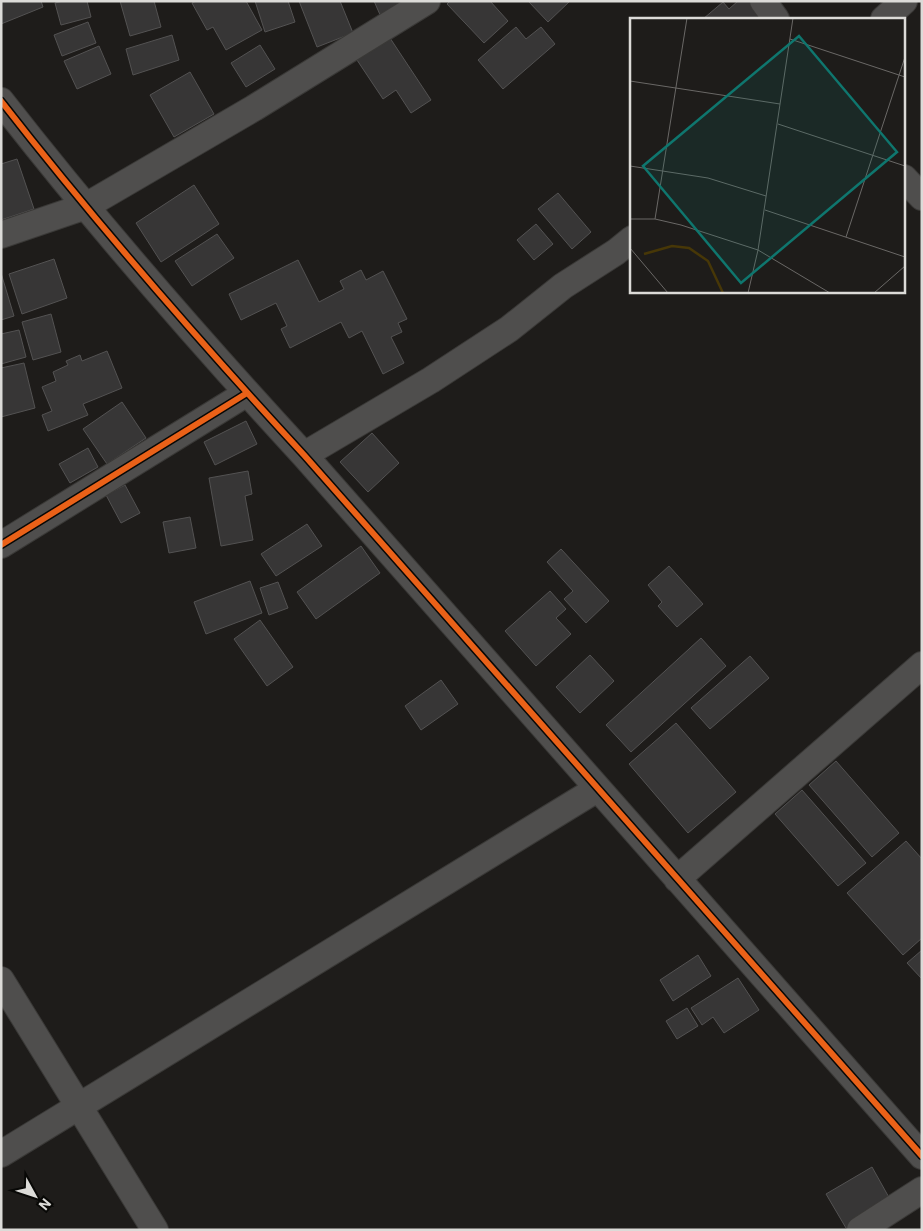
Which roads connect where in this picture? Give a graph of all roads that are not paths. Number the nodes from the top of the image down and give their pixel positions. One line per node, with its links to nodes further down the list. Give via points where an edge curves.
1 (427, 1): 9 (street, via 254,108)
2 (763, 1): 4 (street)
3 (904, 1): 5 (street)
4 (775, 18)
5 (885, 18)
6 (1, 101): 9 (street)
7 (906, 180): 8 (street)
8 (922, 197)
9 (86, 206): 10 (street); 12 (street)
10 (1, 235)
11 (630, 241): 13 (street, via 509,329 431,380)
12 (247, 393): 13 (street); 14 (street)
13 (304, 455): 16 (street)
14 (1, 545)
15 (922, 664): 17 (street)
16 (597, 789): 17 (street); 19 (street)
17 (677, 879): 21 (street)
18 (1, 980): 19 (street)
19 (79, 1105): 20 (street); 23 (street)
20 (1, 1154)
21 (922, 1156)
22 (922, 1190): 24 (street)
23 (155, 1230)
24 (860, 1230)

